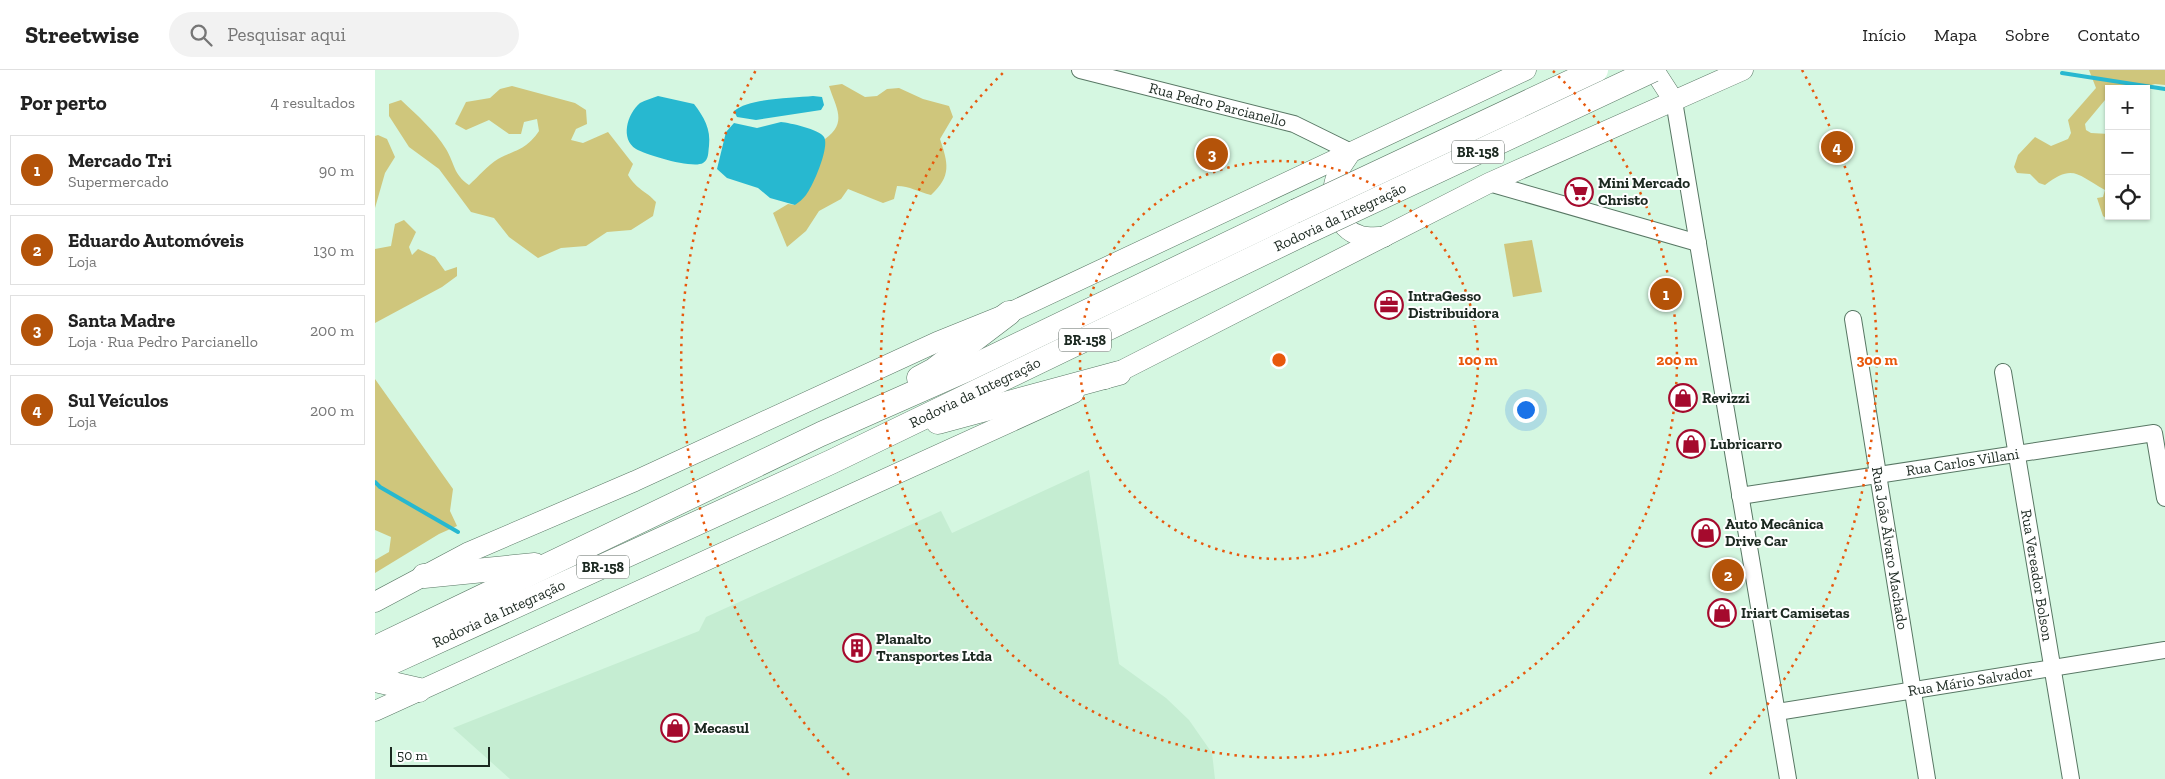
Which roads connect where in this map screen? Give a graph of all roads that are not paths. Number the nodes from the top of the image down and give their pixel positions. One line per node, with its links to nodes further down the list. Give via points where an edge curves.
1 (1080, 70): 7 (street, Rua Pedro Parcianello, via 1294,124)
2 (1526, 70): 7 (main road, BR-158)
3 (1596, 70): 15 (highway, Rodovia da Integração / BR-158, bridge, via 968,369)
4 (1653, 70): 6 (main road); 16 (highway, Rodovia da Integração / BR-158, bridge)
5 (1743, 70): 6 (main road, BR-158)
6 (1674, 101): 8 (main road, BR-158); 10 (street)
7 (1351, 152): 9 (main road, via 1336,176 1332,197 1337,215 1345,227 1360,236); 11 (main road, BR-158)
8 (1489, 183): 9 (main road, BR-158); 10 (street)
9 (1384, 237): 14 (main road, BR-158)
10 (1698, 243): 19 (street)
11 (1009, 314): 15 (highway, BR-158, via 934,370); 22 (main road, BR-158, via 937,342 635,481 467,553)
12 (1853, 318): 18 (street, Rua João Álvaro Machado)
13 (2003, 372): 17 (street, Rua Vereador Bolson)
14 (1119, 373): 16 (highway, BR-158); 29 (main road, BR-158)
15 (821, 434): 21 (highway, Rodovia da Integração / BR-158)
16 (868, 444): 27 (highway, Rodovia da Integração / BR-158)
17 (2017, 454): 18 (street, Rua Carlos Villani); 20 (street, Rua Carlos Villani, via 2154,433); 26 (street, Rua Vereador Bolson)
18 (1878, 475): 19 (street, Rua Carlos Villani); 30 (street, Rua João Álvaro Machado)
19 (1741, 496): 32 (street)
20 (2165, 498)
21 (552, 564): 22 (highway, BR-158); 24 (highway, Rodovia da Integração / BR-158)
22 (424, 576): 23 (main road, BR-158)
23 (375, 602)
24 (375, 648)
25 (2165, 650): 26 (street, Rua Mário Salvador)
26 (2052, 668): 30 (street, Rua Mário Salvador); 35 (street, Rua Vereador Bolson)
27 (375, 670)
28 (375, 680): 29 (highway)
29 (419, 690): 31 (main road, BR-158)
30 (1913, 691): 32 (street, Rua Mário Salvador); 34 (street, Rua João Álvaro Machado)
31 (375, 711)
32 (1777, 712): 33 (street)
33 (1788, 779)
34 (1927, 779)
35 (2071, 779)

